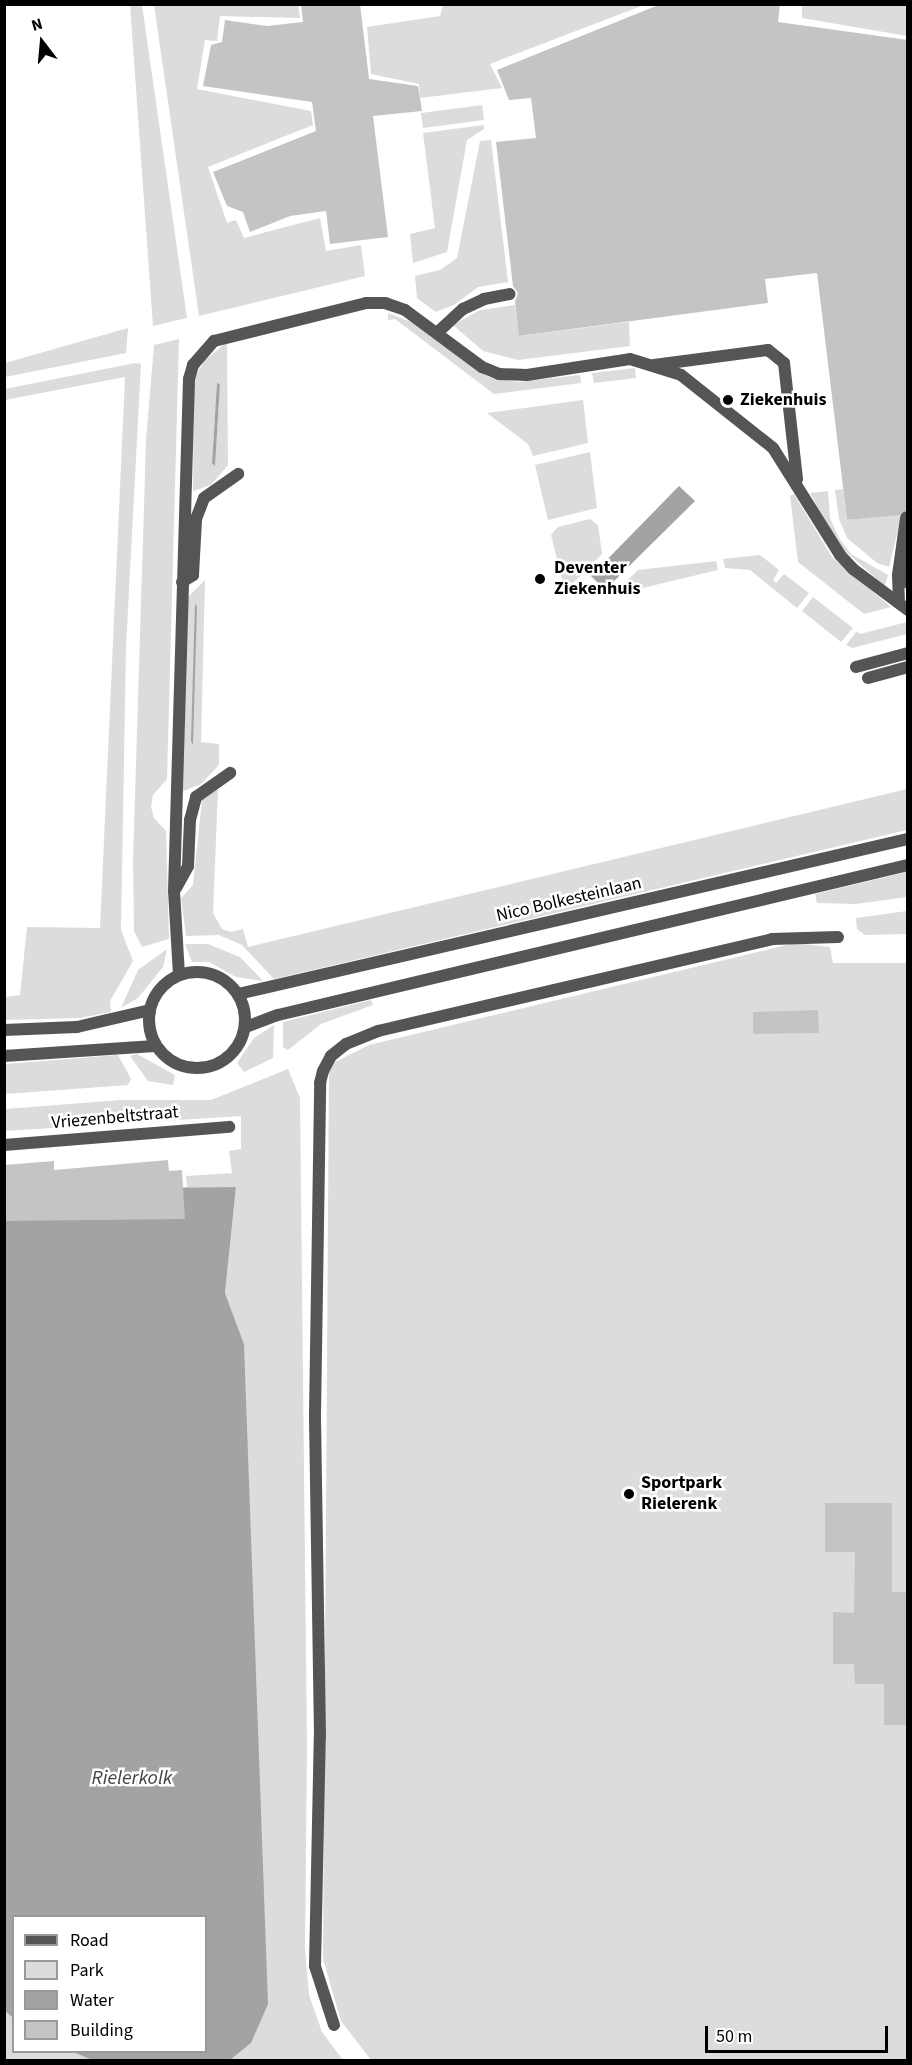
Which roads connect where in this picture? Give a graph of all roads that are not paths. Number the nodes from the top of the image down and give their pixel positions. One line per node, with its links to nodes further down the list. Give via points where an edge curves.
1 (510, 294): 2 (street, via 484,299 463,309)
2 (438, 332): 3 (street, via 482,367 499,374 527,375 630,359); 8 (street, via 405,310 385,303 366,303 214,341 200,354 189,379)
3 (649, 365): 5 (street, via 681,375 773,448); 5 (street, via 768,350 784,363)
4 (238, 474): 8 (street, via 204,498 196,519 193,574)
5 (798, 484): 10 (street, via 840,555)
6 (906, 518): 10 (street)
7 (908, 565): 9 (street)
8 (182, 582): 18 (street)
9 (908, 583)
10 (903, 606)
11 (908, 653): 12 (street)
12 (856, 667)
13 (908, 667): 14 (street)
14 (868, 678)
15 (230, 773): 18 (street, via 196,797 190,820 188,866)
16 (908, 838): 21 (street, Nico Bolkesteinlaan)
17 (908, 865): 23 (street, via 278,1015)
18 (174, 891): 20 (street)
19 (838, 936): 29 (street, via 772,939 378,1031 346,1044 331,1056 323,1071 315,1415 320,1736 315,1966)
20 (179, 975): 21 (street, via 206,972 218,976); 22 (street, via 160,989)
21 (238, 994): 23 (street)
22 (150, 1010): 24 (street, via 77,1027); 25 (street, via 149,1028)
23 (246, 1028): 25 (street, via 232,1054 207,1068 177,1065)
24 (4, 1030)
25 (155, 1046): 26 (street)
26 (4, 1056)
27 (229, 1127): 28 (street, Vriezenbeltstraat)
28 (4, 1145)
29 (334, 2025)

